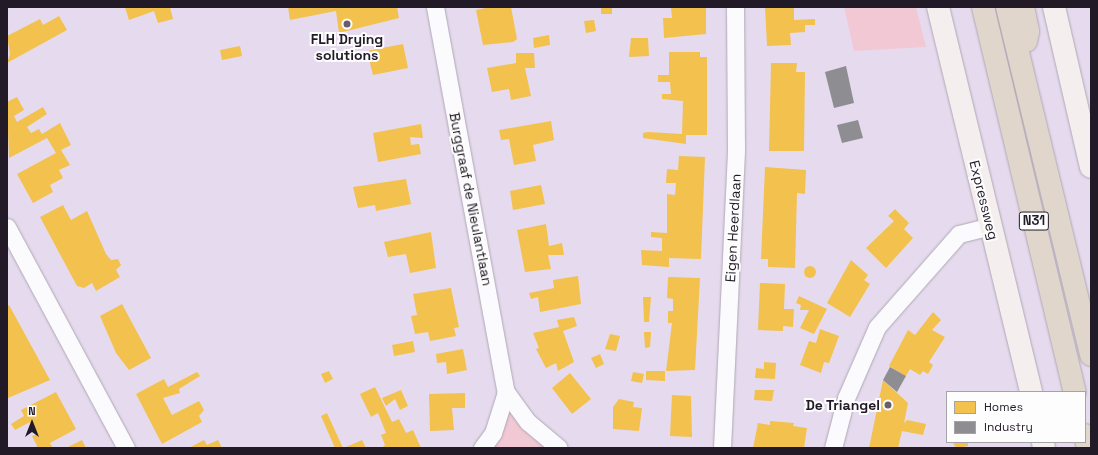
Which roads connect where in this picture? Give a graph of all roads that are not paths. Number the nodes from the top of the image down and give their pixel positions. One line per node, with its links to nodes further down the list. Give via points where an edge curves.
1 (435, 7): 18 (street, Burggraaf de Nieulantlaan)
2 (735, 7): 22 (street, Eigen Heerdlaan, via 736,149)
3 (938, 7): 13 (street, Expressweg)
4 (968, 7): 9 (highway)
5 (983, 7): 9 (highway, N31)
6 (1007, 7): 10 (highway, N31)
7 (1024, 7): 10 (highway, via 1028,31)
8 (1054, 7): 11 (street)
9 (994, 51): 17 (highway, N31)
10 (1020, 61): 15 (highway, N31)
11 (1086, 122): 12 (street)
12 (1091, 167)
13 (990, 226): 16 (street, Expressweg); 23 (street, via 960,234 878,327 846,398)
14 (7, 227): 19 (street)
15 (1091, 355)
16 (1031, 391)
17 (1075, 391)
18 (506, 392): 20 (street, Burggraaf de Nieulantlaan, via 493,433); 21 (street, Burggraaf de Nieulantlaan, via 528,422)
19 (126, 448)
20 (482, 448)
21 (559, 448)
22 (722, 448)
23 (833, 448)

